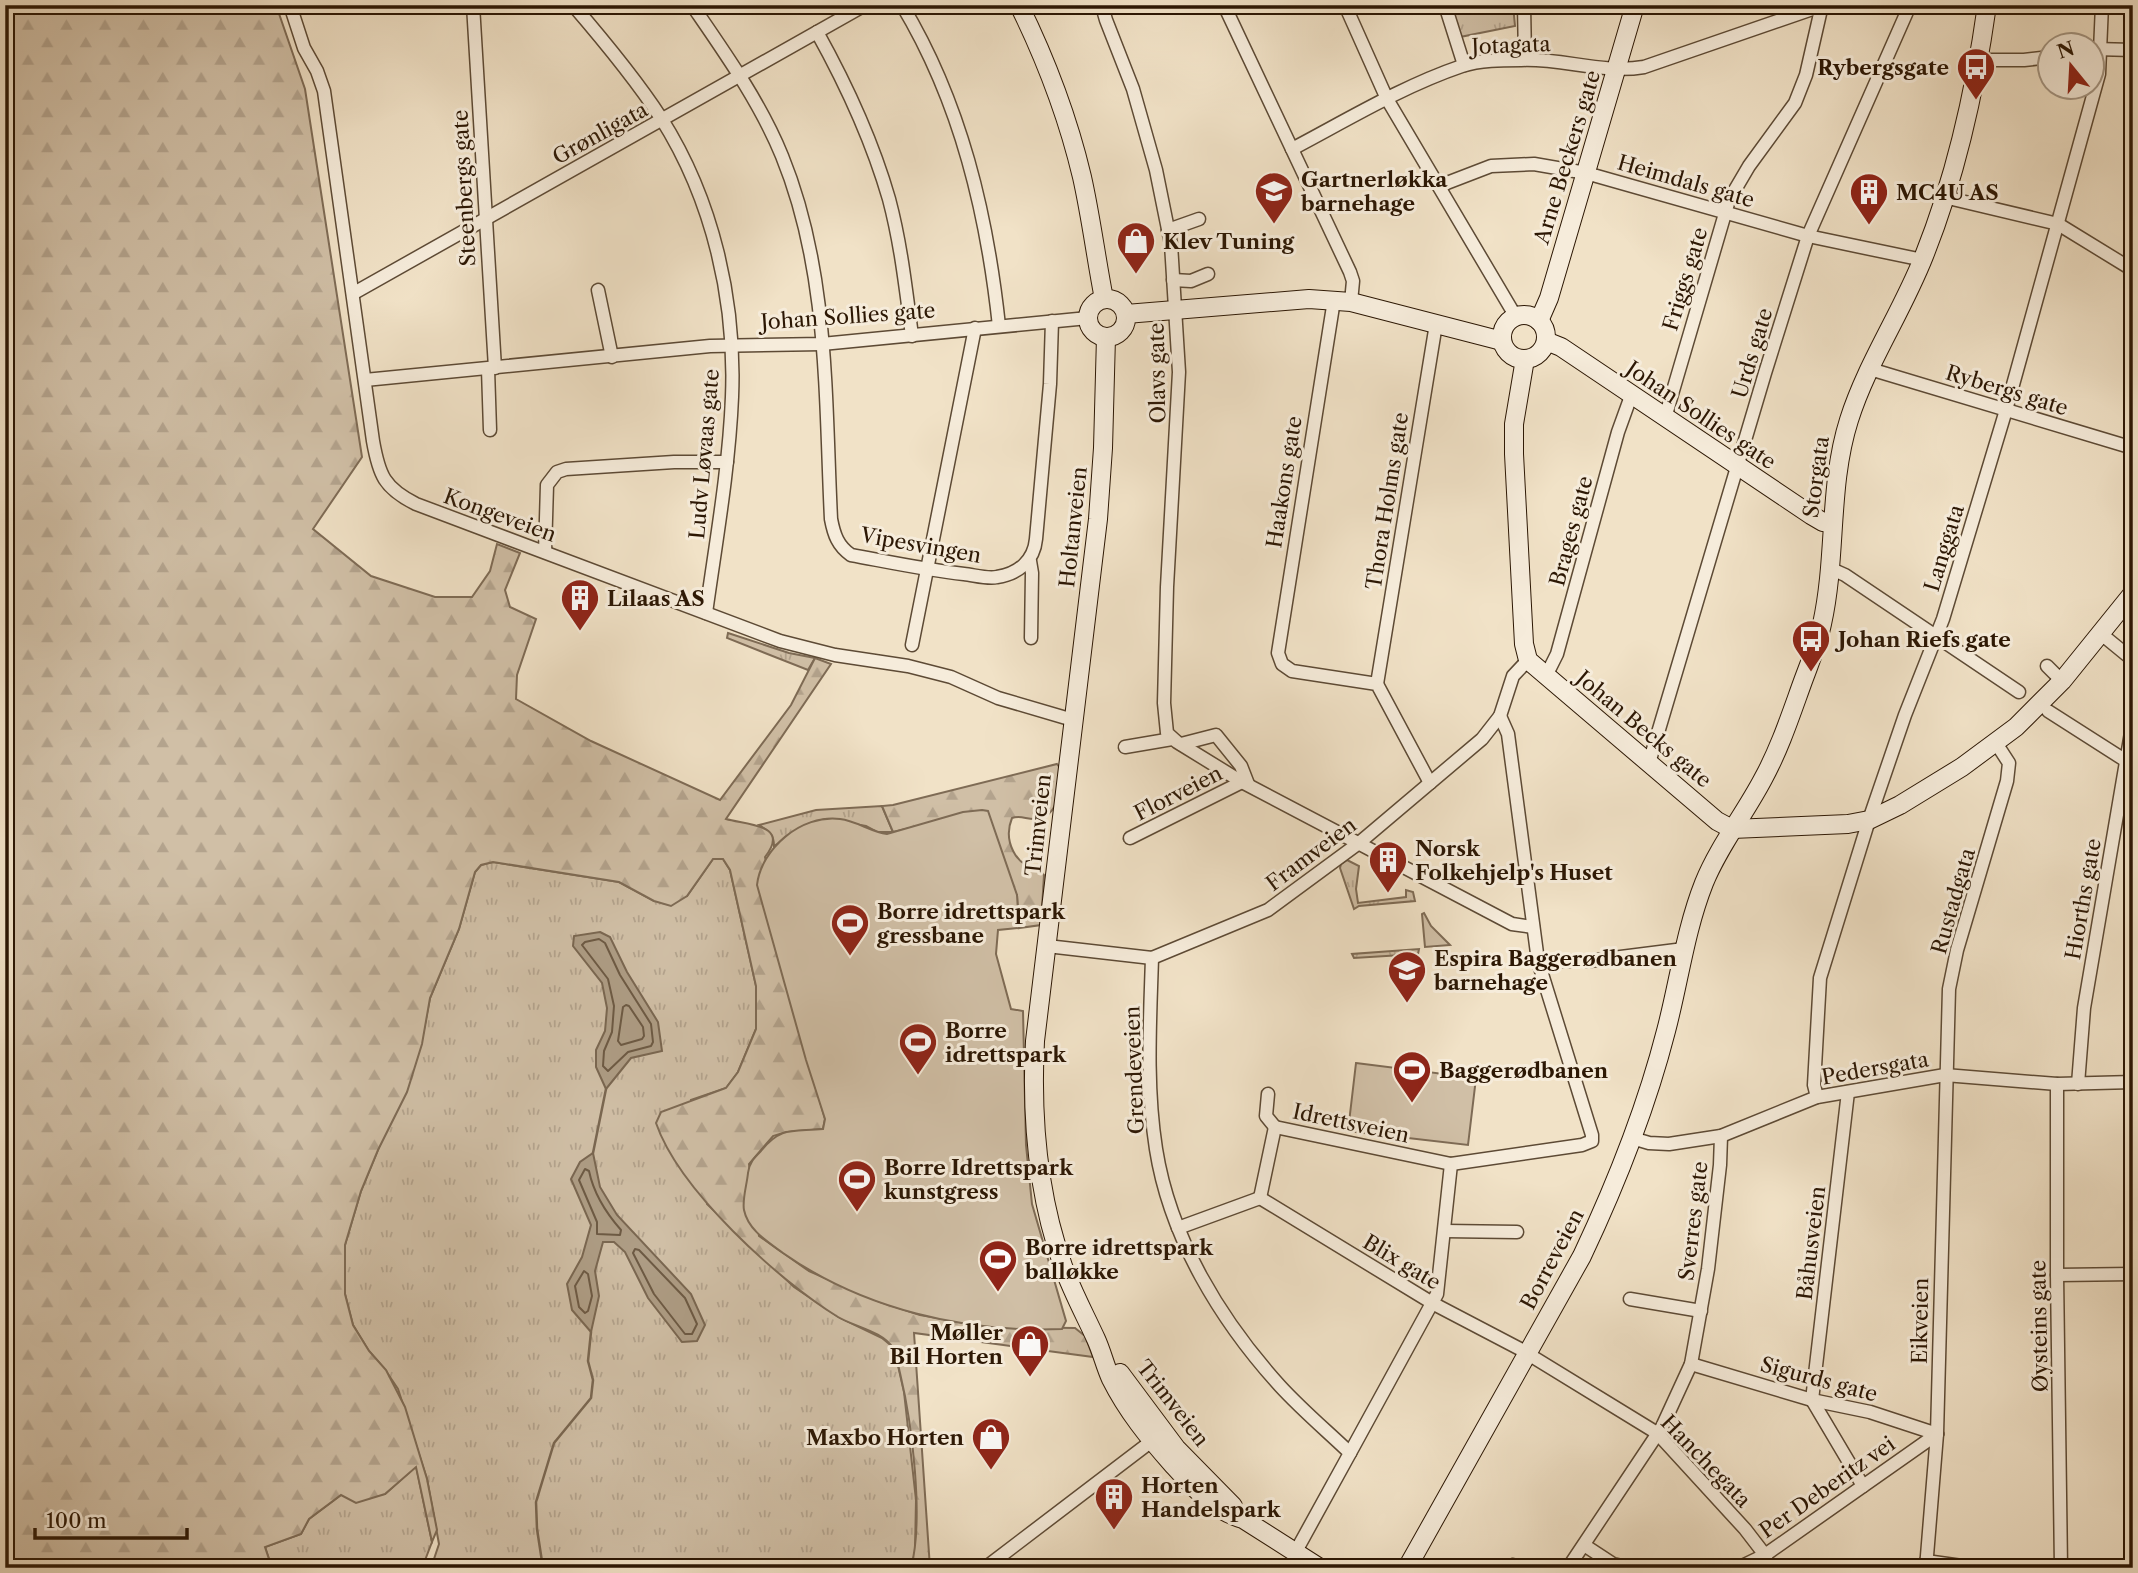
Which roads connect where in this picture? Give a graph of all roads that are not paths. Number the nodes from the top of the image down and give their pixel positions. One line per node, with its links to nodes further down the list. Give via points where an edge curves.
1 (289, 5): 49 (street, Kongeveien, via 324,91)
2 (473, 5): 39 (street, Steenbergs gate)
3 (573, 5): 33 (street, Ludv Løvaas gate)
4 (692, 5): 30 (street, Vipesvingen)
5 (865, 5): 21 (street, Grønligata)
6 (902, 5): 59 (street, via 953,110 971,167 985,226)
7 (1019, 5): 50 (main road, via 1066,122 1081,174)
8 (1106, 5): 42 (street, Olavs gate, via 1106,20 1153,159)
9 (1224, 5): 34 (street, Haakons gate)
10 (1345, 5): 31 (street)
11 (1445, 5): 28 (street)
12 (1524, 5): 25 (street)
13 (1635, 5): 29 (main road, Arne Beckers gate)
14 (1781, 5): 20 (street)
15 (1823, 5): 20 (street, Jotagata); 38 (street, Friggs gate, via 1795,103 1749,166)
16 (1910, 5): 43 (street, Urds gate)
17 (1963, 5): 19 (street)
18 (2102, 5): 22 (street, Langgata)
19 (1987, 7): 27 (main road, Storgata)
20 (1785, 19): 29 (street, Jotagata, via 1644,67)
21 (817, 32): 30 (street, Grønligata); 61 (street, via 845,83 889,200)
22 (2098, 32)
23 (2106, 49): 24 (street)
24 (2133, 50)
25 (1525, 59): 28 (street, Jotagata); 29 (street, Jotagata)
26 (2036, 59): 27 (street)
27 (1979, 60): 37 (main road, Storgata)
28 (1464, 65): 31 (street, Jotagata)
29 (1616, 70): 35 (main road, Arne Beckers gate)
30 (741, 76): 33 (street, Grønligata); 65 (street, Vipesvingen, via 781,155 803,221)
31 (1387, 99): 34 (street, Jotagata); 36 (street)
32 (2091, 102): 41 (street, Langgata)
33 (662, 120): 39 (street, Grønligata); 66 (street, Ludv Løvaas gate, via 704,208 720,260)
34 (1292, 149): 51 (street, Haakons gate, via 1353,281)
35 (1586, 173): 36 (street, Heimdals gate, via 1534,164 1491,166); 38 (street, Heimdals gate); 57 (main road, Arne Beckers gate)
36 (1439, 187): 54 (street)
37 (1944, 197): 41 (street); 44 (main road, Storgata)
38 (1725, 212): 43 (street, Heimdals gate); 74 (street, Friggs gate)
39 (485, 219): 49 (street, Grønligata); 69 (street, Steenbergs gate)
40 (1199, 219): 42 (street)
41 (2058, 224): 45 (street); 73 (street, Langgata)
42 (1168, 230): 47 (street, Olavs gate)
43 (1808, 236): 44 (street, Heimdals gate); 78 (street, Urds gate)
44 (1923, 260): 70 (main road, Storgata)
45 (2133, 270)
46 (1208, 274): 47 (street, via 1191,281)
47 (1173, 279): 52 (street, Olavs gate)
48 (598, 290): 67 (street)
49 (354, 293): 71 (street, Kongeveien)
50 (1104, 299): 53 (main road, via 1118,302); 55 (main road, via 1094,303)
51 (1342, 301): 52 (main road, via 1309,299); 58 (main road); 95 (street, Haakons gate, via 1279,658 1286,669)
52 (1175, 311): 53 (main road); 101 (street, Olavs gate, via 1180,372 1164,703 1167,733)
53 (1126, 314): 62 (main road, via 1123,329)
54 (1516, 317): 57 (main road, via 1525,315); 63 (main road, via 1506,324)
55 (1088, 318): 56 (street, Johan Sollies gate); 62 (main road, via 1095,333)
56 (1052, 321): 59 (street, Johan Sollies gate); 81 (street, via 1035,550)
57 (1539, 321): 64 (main road)
58 (1436, 324): 63 (main road); 95 (street, Thora Holms gate)
59 (999, 326): 60 (street, Johan Sollies gate)
60 (975, 328): 61 (street, Johan Sollies gate); 82 (street)
61 (912, 336): 65 (street, Johan Sollies gate)
62 (1106, 337): 99 (main road, Holtanveien, via 1099,507)
63 (1502, 341): 68 (main road, via 1510,354)
64 (1546, 341): 68 (main road, via 1539,354); 72 (main road, Johan Sollies gate)
65 (822, 344): 66 (street, Johan Sollies gate); 82 (street, Vipesvingen, via 831,519 837,541 851,555)
66 (732, 347): 67 (street, Johan Sollies gate); 77 (street, Ludv Løvaas gate)
67 (612, 357): 69 (street, Johan Sollies gate)
68 (1525, 359): 90 (main road, via 1514,454 1522,625)
69 (492, 368): 71 (street, Johan Sollies gate); 75 (street)
70 (1870, 369): 73 (street, Rybergs gate); 79 (main road, Storgata, via 1842,445)
71 (365, 380): 80 (street, Kongeveien, via 377,462 392,490 416,504)
72 (1631, 396): 74 (main road, Johan Sollies gate); 93 (street, Brages gate, via 1557,654)
73 (2006, 410): 76 (street, Rybergs gate); 87 (street, Langgata)
74 (1665, 418): 78 (main road, Johan Sollies gate)
75 (490, 430)
76 (2133, 448)
77 (727, 462): 80 (street, via 557,472 547,485); 85 (street, Ludv Løvaas gate)
78 (1737, 467): 79 (main road, Johan Sollies gate, via 1811,515); 105 (street, Urds gate)
79 (1832, 523): 83 (main road, Storgata)
80 (545, 552): 85 (street, Kongeveien)
81 (1030, 561): 82 (street, Vipesvingen, via 996,578); 88 (street)
82 (926, 569): 89 (street)
83 (1829, 571): 87 (street, via 1845,575); 109 (main road, Storgata, via 1822,625 1794,708 1773,760)
84 (2133, 593): 86 (main road)
85 (706, 613): 99 (street, Kongeveien, via 780,641 951,677 998,698)
86 (2101, 633): 91 (street); 94 (main road)
87 (1936, 636): 96 (street); 108 (street, Langgata)
88 (1031, 638)
89 (912, 645)
90 (1528, 660): 93 (main road, Johan Becks gate); 98 (street, Framveien, via 1513,676)
91 (2133, 660)
92 (2047, 666): 94 (street)
93 (1546, 676): 105 (main road, Johan Becks gate)
94 (2062, 681): 102 (main road)
95 (1377, 684): 107 (street)
96 (2019, 692)
97 (2049, 711): 104 (street)
98 (1500, 716): 107 (street, Framveien); 112 (street, via 1508,734)
99 (1073, 720): 113 (main road, Trimveien)
100 (2133, 721): 104 (street, Hiorths gate)
101 (1177, 741): 103 (street); 106 (street); 106 (street, via 1216,735 1241,766)
102 (1996, 743): 108 (main road); 117 (street, Rustadgata, via 2009,768 1949,989)
103 (1125, 747)
104 (2129, 762): 120 (street, Hiorths gate, via 2084,1008)
105 (1649, 763): 109 (main road, Johan Becks gate)
106 (1245, 783): 110 (street, Florveien); 111 (street)
107 (1430, 783): 111 (street, Framveien)
108 (1869, 820): 109 (main road); 123 (street, Langgata, via 1820,978)
109 (1732, 829): 114 (main road, Storgata, via 1704,881)
110 (1130, 838)
111 (1359, 843): 112 (street, via 1512,924); 115 (street, Framveien, via 1268,910)
112 (1533, 927): 116 (street)
113 (1047, 946): 115 (street, Framveien); 142 (main road, Trimveien, via 1033,1083 1038,1164 1058,1250 1074,1293 1098,1342)
114 (1684, 949): 116 (street, via 1590,961); 126 (main road, Borreveien, via 1667,1029)
115 (1152, 958): 129 (street, Grendeveien, via 1152,1121 1166,1195)
116 (1538, 961): 127 (street, Idrettsveien, via 1592,1141)
117 (1945, 1075): 119 (street, Pedersgata); 121 (street, Pedersgata); 141 (street, Eikveien)
118 (2133, 1082): 120 (street, Pedersgata)
119 (2057, 1084): 120 (street, Pedersgata); 133 (street, Øysteins gate)
120 (2078, 1084)
121 (1848, 1092): 123 (street, Pedersgata); 139 (street, Båhusveien)
122 (1268, 1094): 124 (street, via 1266,1116)
123 (1816, 1097): 125 (street, Pedersgata)
124 (1275, 1128): 127 (street, Idrettsveien); 128 (street, Idrettsveien)
125 (1721, 1136): 126 (street, Pedersgata, via 1669,1144); 136 (street, Sverres gate)
126 (1632, 1138): 137 (main road, Borreveien, via 1601,1217)
127 (1451, 1164): 130 (street)
128 (1259, 1198): 129 (street); 135 (street, Blix gate)
129 (1178, 1228): 143 (street, Grendeveien, via 1218,1306 1249,1350)
130 (1445, 1231): 131 (street); 135 (street)
131 (1517, 1232)
132 (2133, 1274): 133 (street)
133 (2057, 1275): 157 (street, Øysteins gate)
134 (1630, 1299): 136 (street, Sverres gate)
135 (1434, 1304): 137 (street, Blix gate); 143 (street)
136 (1701, 1311): 138 (street, Sverres gate)
137 (1528, 1354): 140 (street, Hanchegata); 151 (main road, Borreveien)
138 (1691, 1364): 139 (street, Sigurds gate); 140 (street, Sverres gate)
139 (1812, 1400): 141 (street, Sigurds gate, via 1870,1412); 144 (street)
140 (1657, 1433): 145 (street, Sverres gate); 147 (street, Hanchegata)
141 (1937, 1434): 144 (street, Per Deberitz vei); 148 (street, Eikveien)
142 (1158, 1437): 146 (main road, Trimveien, via 1243,1519); 149 (street)
143 (1350, 1453): 146 (street)
144 (1863, 1486): 147 (street, Per Deberitz vei)
145 (1584, 1545): 152 (street, Sverres gate); 153 (street, via 1613,1564)
146 (1295, 1553): 150 (main road, Trimveien)
147 (1765, 1555): 154 (street, Per Deberitz vei); 155 (street, Hanchegata)
148 (1926, 1564): 156 (street)
149 (985, 1568)
150 (1320, 1568)
151 (1407, 1568)
152 (1568, 1568)
153 (1631, 1568)
154 (1738, 1568)
155 (1769, 1568)
156 (1976, 1568)
157 (2061, 1568)

